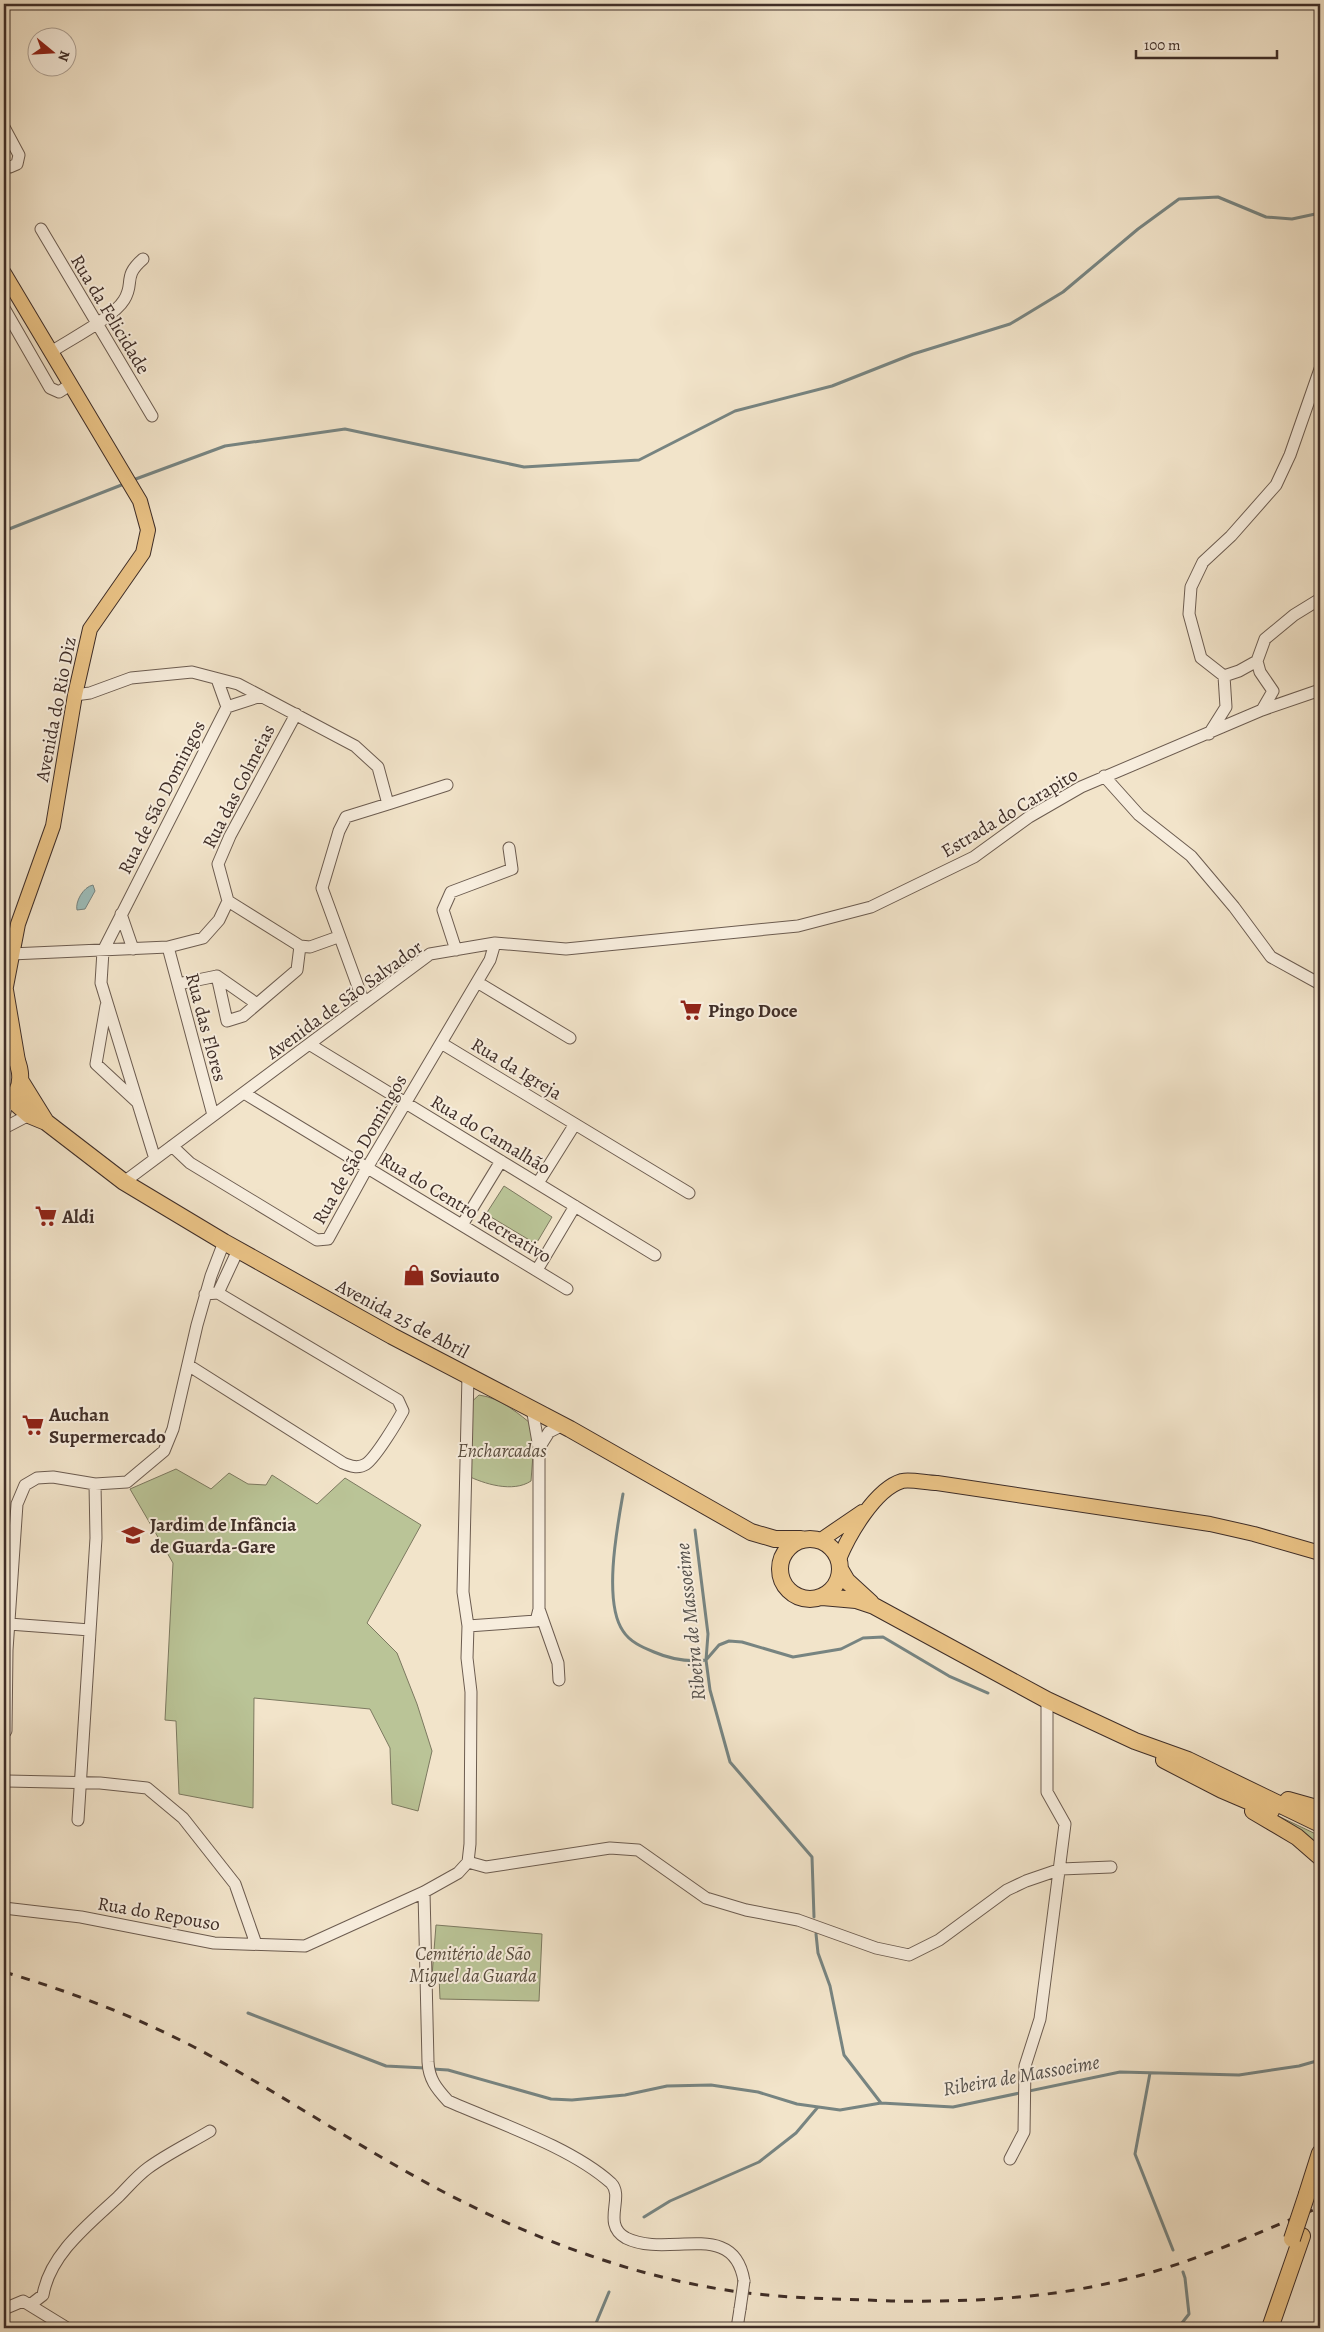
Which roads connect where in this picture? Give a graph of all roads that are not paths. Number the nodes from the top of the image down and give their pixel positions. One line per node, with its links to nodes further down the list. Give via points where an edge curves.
1 (4, 126): 2 (street, via 19,155 17,164 10,167)
2 (4, 164)
3 (41, 229): 7 (street, Rua da Felicidade)
4 (143, 259): 7 (street, via 134,266 128,278 125,299 114,311)
5 (4, 273): 8 (main road, Avenida do Rio Diz)
6 (4, 308): 10 (street, via 50,388 59,392)
7 (96, 322): 8 (street); 11 (street, Rua da Felicidade)
8 (51, 352): 10 (main road, Avenida do Rio Diz)
9 (1320, 369): 14 (street, via 1276,485 1203,562 1191,587 1188,614 1201,658)
10 (70, 385): 18 (main road, Avenida do Rio Diz, via 140,501 148,530 143,553 90,629)
11 (152, 416)
12 (1320, 599): 13 (street, via 1265,639)
13 (1257, 662): 14 (street); 17 (street)
14 (1224, 676): 22 (street)
15 (217, 679): 18 (street, via 192,672 131,678); 19 (street, via 238,684); 21 (street)
16 (1320, 690): 20 (street, Estrada do Carapito)
17 (1273, 691): 20 (street); 23 (street)
18 (75, 695): 41 (main road, Avenida do Rio Diz, via 53,826 18,924)
19 (261, 696): 21 (street); 24 (street)
20 (1296, 698): 23 (street, Estrada do Carapito)
21 (226, 707): 32 (street, Rua de São Domingos)
22 (1226, 707): 25 (street); 26 (street)
23 (1262, 710): 25 (street, Estrada do Carapito)
24 (296, 714): 29 (street, via 355,746 378,767); 31 (street, Rua das Colmeias, via 218,864)
25 (1245, 718): 26 (street, Estrada do Carapito)
26 (1209, 734): 27 (street, Estrada do Carapito)
27 (1104, 776): 33 (street, Estrada do Carapito, via 1029,817 974,857 871,907); 45 (street, via 1139,815 1192,856 1270,957)
28 (447, 785): 29 (street)
29 (388, 804): 34 (street, via 346,817 339,831 322,888)
30 (509, 848): 39 (street, via 512,869 451,892 443,910)
31 (228, 901): 36 (street); 37 (street, via 219,920 203,938)
32 (121, 914): 38 (street); 40 (street, Rua de São Domingos)
33 (798, 926): 35 (street, Avenida de São Salvador, via 566,948)
34 (338, 937): 36 (street, via 310,947); 49 (street)
35 (494, 943): 39 (street, Avenida de São Salvador); 43 (street, Rua de São Domingos, via 490,960)
36 (300, 946): 48 (street, via 297,970)
37 (168, 947): 38 (street); 44 (street, Rua das Flores)
38 (133, 949): 40 (street)
39 (456, 950): 49 (street, Avenida de São Salvador, via 430,954)
40 (103, 951): 41 (street); 47 (street, Rua de São Domingos, via 101,983)
41 (11, 954): 46 (main road, Avenida do Rio Diz)
42 (217, 976): 44 (street); 48 (street); 48 (street, via 227,1022 243,1016)
43 (477, 982): 50 (street); 51 (street, Rua de São Domingos)
44 (178, 984): 60 (street, Rua das Flores)
45 (1320, 984)
46 (5, 987): 54 (main road, Avenida do Rio Diz)
47 (106, 1002): 56 (street, Rua de São Domingos); 56 (street, via 96,1064)
48 (257, 1004)
49 (364, 1004): 52 (street, Avenida de São Salvador)
50 (570, 1038)
51 (441, 1043): 57 (street, Rua de São Domingos); 62 (street, Rua da Igreja)
52 (309, 1044): 55 (street, Avenida de São Salvador); 57 (street, Rua do Camalhão)
53 (4, 1045): 54 (highway, Avenida 25 de Abril, via 9,1048)
54 (19, 1072): 58 (highway, via 16,1093); 61 (highway, Avenida 25 de Abril)
55 (244, 1093): 60 (street, Avenida de São Salvador); 67 (street, Rua do Centro Recreativo)
56 (137, 1102): 65 (street, Rua de São Domingos)
57 (406, 1103): 66 (street, Rua do Camalhão); 67 (street, Rua de São Domingos)
58 (7, 1104): 59 (highway, Avenida 25 de Abril)
59 (29, 1115): 61 (highway, Avenida 25 de Abril); 63 (street)
60 (213, 1115): 64 (street, Avenida de São Salvador)
61 (46, 1122): 68 (highway, Avenida 25 de Abril)
62 (575, 1124): 69 (street); 70 (street, Rua da Igreja)
63 (4, 1128)
64 (172, 1146): 65 (street, Avenida de São Salvador); 67 (street, Rua de São Domingos, via 190,1163 318,1240 328,1239)
65 (155, 1159): 68 (street, Avenida de São Salvador)
66 (501, 1161): 69 (street, Rua do Camalhão); 72 (street)
67 (368, 1168): 72 (street, Rua do Centro Recreativo)
68 (124, 1182): 73 (highway, Avenida 25 de Abril)
69 (538, 1183): 71 (street, Rua do Camalhão)
70 (690, 1193)
71 (575, 1206): 74 (street, Rua do Camalhão); 75 (street)
72 (462, 1225): 75 (street, Rua do Centro Recreativo)
73 (231, 1246): 77 (street); 78 (street); 80 (highway, Avenida 25 de Abril)
74 (656, 1255)
75 (537, 1270): 76 (street, Rua do Centro Recreativo)
76 (567, 1289)
77 (218, 1293): 78 (street); 79 (street, via 398,1400 403,1411 366,1464 356,1468 342,1463)
78 (206, 1294): 79 (street)
79 (188, 1365): 84 (street, via 173,1429 164,1451 127,1482)
80 (468, 1375): 81 (highway, Avenida 25 de Abril); 97 (street, via 463,1592)
81 (532, 1408): 82 (highway, Avenida 25 de Abril); 83 (street)
82 (563, 1425): 83 (street, via 549,1432); 86 (highway, Avenida 25 de Abril)
83 (539, 1448): 95 (street)
84 (95, 1484): 89 (street, via 53,1476 37,1478 24,1485 17,1504); 98 (street, via 96,1538)
85 (869, 1507): 88 (main road); 90 (main road, via 902,1481 937,1483 1210,1524); 91 (main road, via 849,1537)
86 (751, 1532): 87 (highway, Avenida 25 de Abril, via 775,1539); 92 (highway, Avenida 25 de Abril, via 772,1552)
87 (801, 1539): 88 (highway, Avenida 25 de Abril); 92 (highway, via 786,1550)
88 (821, 1540): 91 (highway, via 835,1551)
89 (9, 1552): 96 (street)
90 (1320, 1553)
91 (840, 1564): 93 (highway, via 835,1586); 94 (highway, via 853,1588)
92 (779, 1567): 93 (highway, Avenida 25 de Abril, via 780,1576 789,1591 804,1599)
93 (822, 1597): 94 (highway, Avenida 25 de Abril, via 856,1600)
94 (874, 1606): 101 (highway)
95 (539, 1609): 97 (street, via 536,1620); 99 (street, via 558,1663)
96 (9, 1624): 98 (street); 100 (street)
97 (468, 1626): 113 (street, via 471,1692)
98 (90, 1630): 105 (street)
99 (559, 1680)
100 (5, 1684): 102 (street)
101 (1047, 1700): 103 (highway); 115 (street, via 1047,1792 1065,1824)
102 (6, 1731)
103 (1135, 1742): 106 (highway, via 1188,1760); 107 (highway)
104 (7, 1781): 105 (street)
105 (82, 1782): 109 (street); 118 (street, via 147,1788 183,1818 235,1884)
106 (1250, 1788): 108 (highway); 110 (highway)
107 (1222, 1790): 111 (highway); 112 (highway, via 1297,1837)
108 (1320, 1809)
109 (78, 1820)
110 (1320, 1824)
111 (1320, 1833)
112 (1320, 1857)
113 (468, 1862): 115 (street, via 486,1868 610,1848 638,1850 706,1898 798,1920 876,1948 909,1955 939,1940 1007,1890); 116 (street, Rua do Repouso, via 458,1873)
114 (1112, 1867): 115 (street)
115 (1061, 1869): 121 (street, via 1040,2019 1025,2066 1024,2132)
116 (424, 1892): 118 (street, Rua do Repouso, via 305,1946); 127 (street, bridge, via 428,2062 435,2087 448,2101 568,2154 612,2184 616,2193 613,2216 617,2229 626,2237 668,2246 718,2245 732,2252 742,2265 744,2281)
117 (4, 1908): 118 (street, Rua do Repouso, via 81,1917 214,1943)
118 (256, 1944)
119 (210, 2131): 124 (street, via 148,2168 103,2211 67,2248 52,2269 43,2295)
120 (1320, 2153): 123 (highway, bridge)
121 (1010, 2159)
122 (1320, 2178): 123 (highway)
123 (1297, 2238): 128 (highway); 129 (highway)
124 (30, 2305): 125 (street, via 24,2301); 126 (street)
125 (4, 2309)
126 (67, 2328)
127 (737, 2328)
128 (1260, 2328)
129 (1270, 2328)

